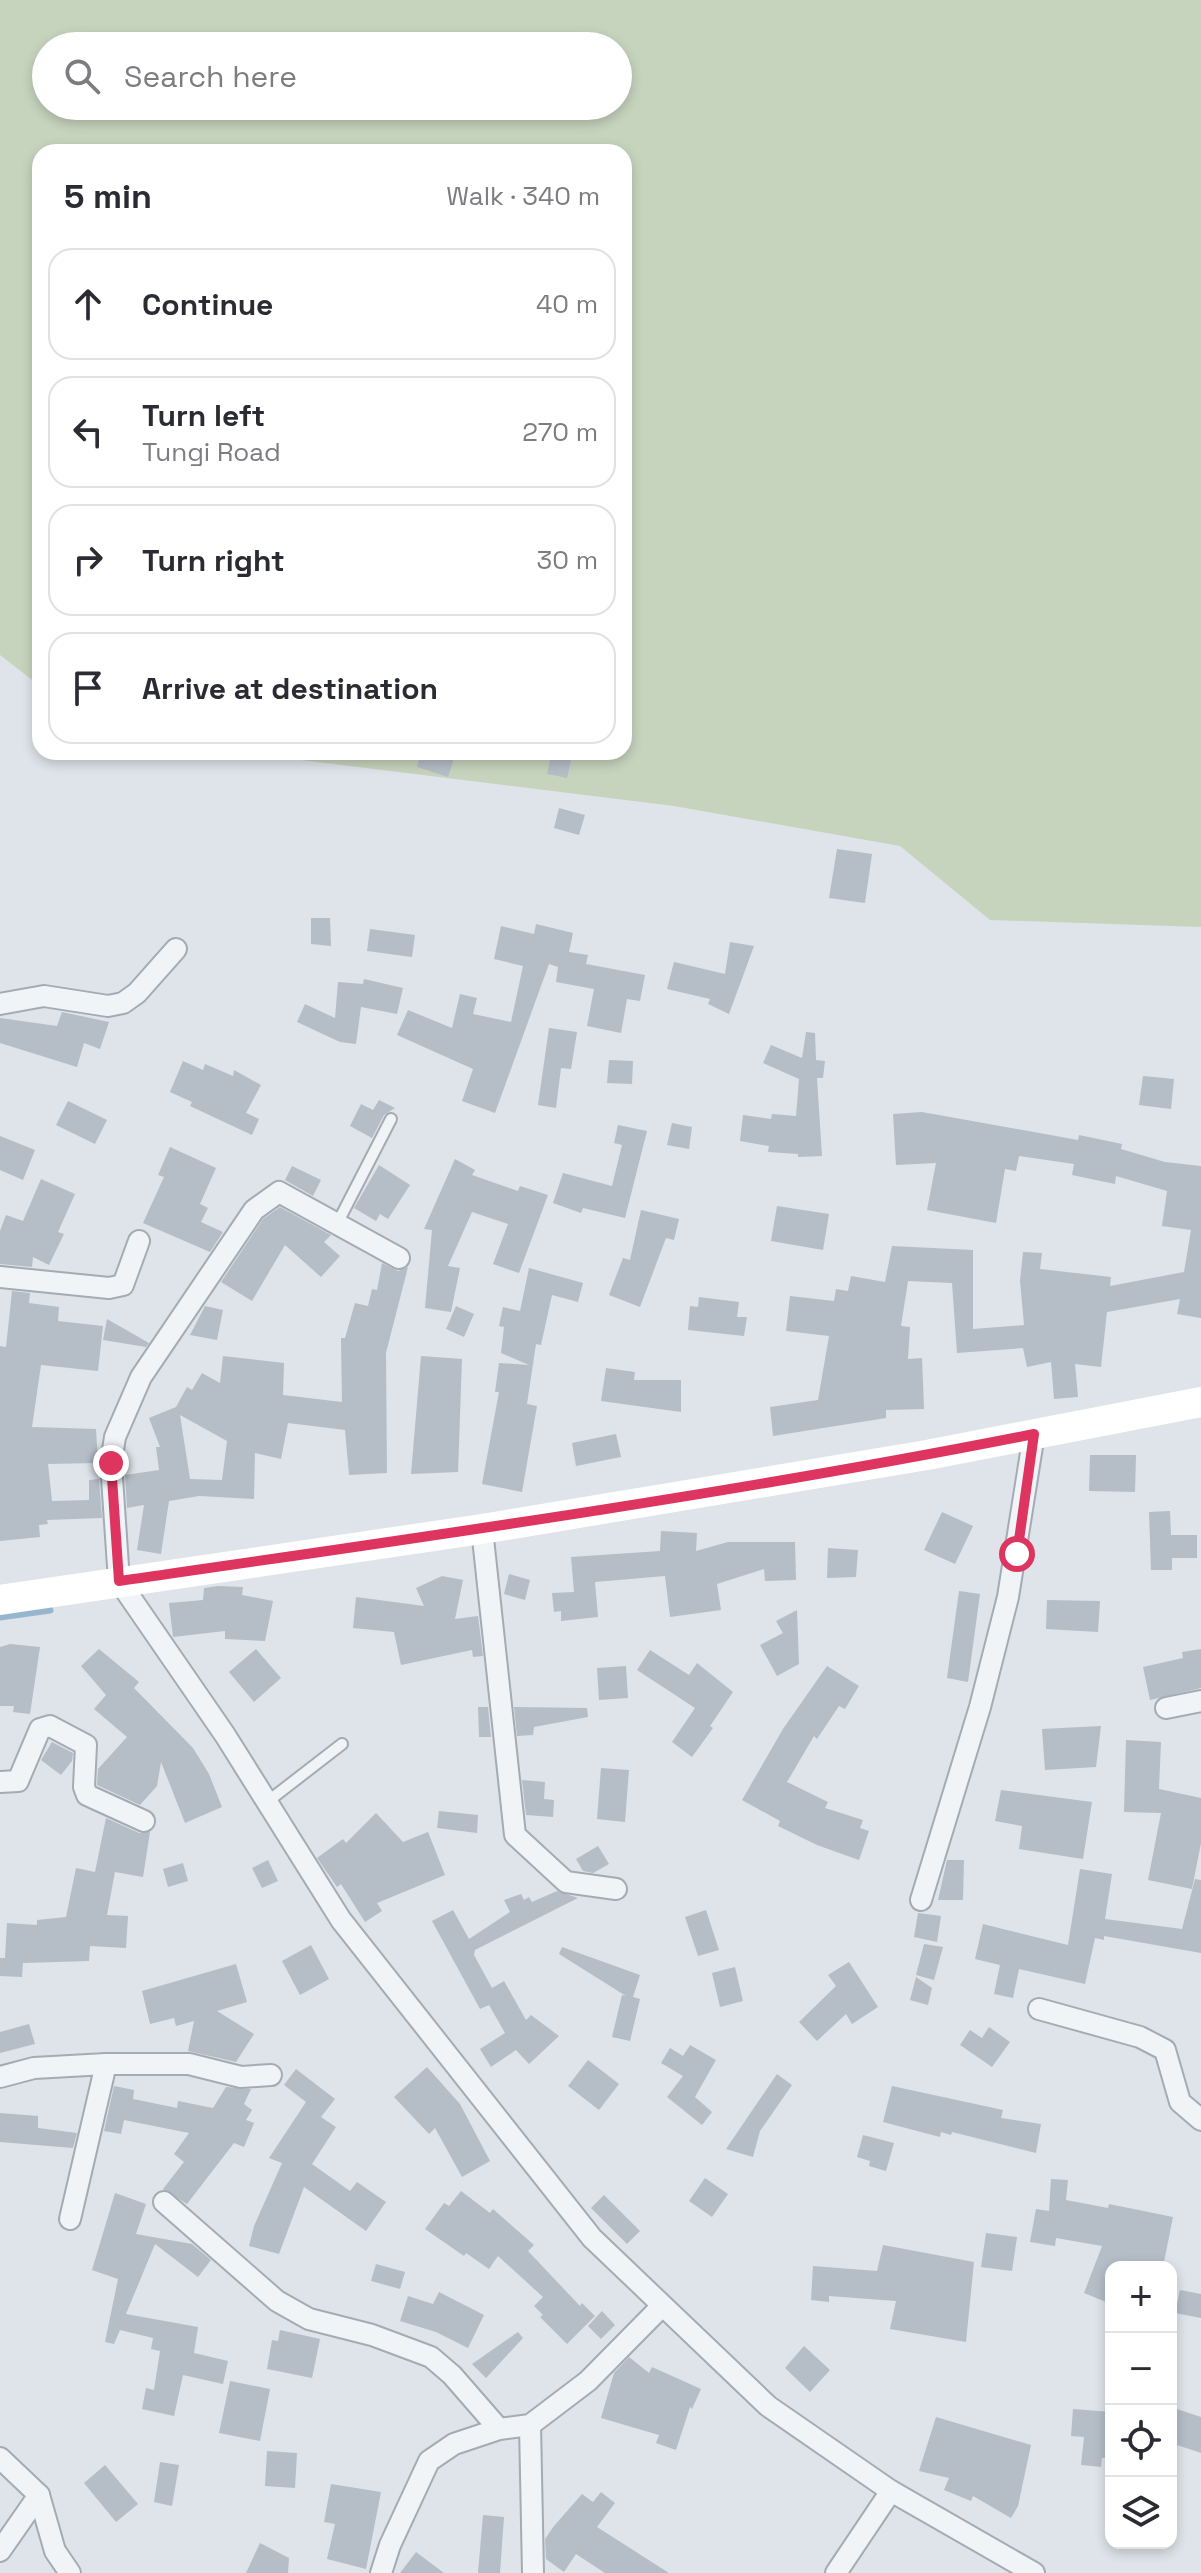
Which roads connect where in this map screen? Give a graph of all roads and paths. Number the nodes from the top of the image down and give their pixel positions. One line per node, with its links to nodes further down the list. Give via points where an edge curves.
1 (176, 949): 2 (street, via 123,1003 108,1006 44,996)
2 (0, 1004)
3 (391, 1119): 4 (lane)
4 (336, 1226): 6 (street); 11 (street, via 279,1192 269,1197 254,1210 141,1377 115,1437 111,1463)
5 (139, 1241): 7 (street, via 123,1285)
6 (399, 1258)
7 (0, 1277)
8 (1201, 1402): 9 (main road)
9 (1034, 1434): 10 (main road); 20 (street, via 1008,1597)
10 (482, 1529): 11 (main road); 19 (street, via 515,1835 566,1882)
11 (119, 1581): 12 (main road); 17 (street)
12 (0, 1600)
13 (1201, 1701): 14 (street)
14 (1166, 1708)
15 (342, 1744): 17 (lane)
16 (0, 1782): 18 (street, via 18,1781 40,1729 50,1726 86,1745 87,1795)
17 (267, 1802): 28 (street, via 351,1932 592,2238)
18 (144, 1821)
19 (616, 1889)
20 (921, 1900)
21 (1039, 2009): 25 (street, via 1140,2037 1165,2050 1180,2102)
22 (106, 2064): 23 (street, via 189,2064 241,2077); 24 (street, via 34,2068); 27 (street)
23 (271, 2075)
24 (0, 2077)
25 (1201, 2120)
26 (164, 2202): 30 (street, via 277,2301 309,2319 431,2357)
27 (70, 2219)
28 (661, 2307): 29 (street, via 588,2381); 32 (street, via 768,2406)
29 (530, 2425): 30 (street); 37 (street)
30 (499, 2429): 36 (street, via 454,2444 429,2461)
31 (0, 2458): 33 (street)
32 (891, 2491): 38 (street); 39 (street)
33 (39, 2495): 34 (street); 35 (street, via 55,2551)
34 (0, 2551)
35 (70, 2573)
36 (381, 2573)
37 (533, 2573)
38 (836, 2573)
39 (1034, 2573)

